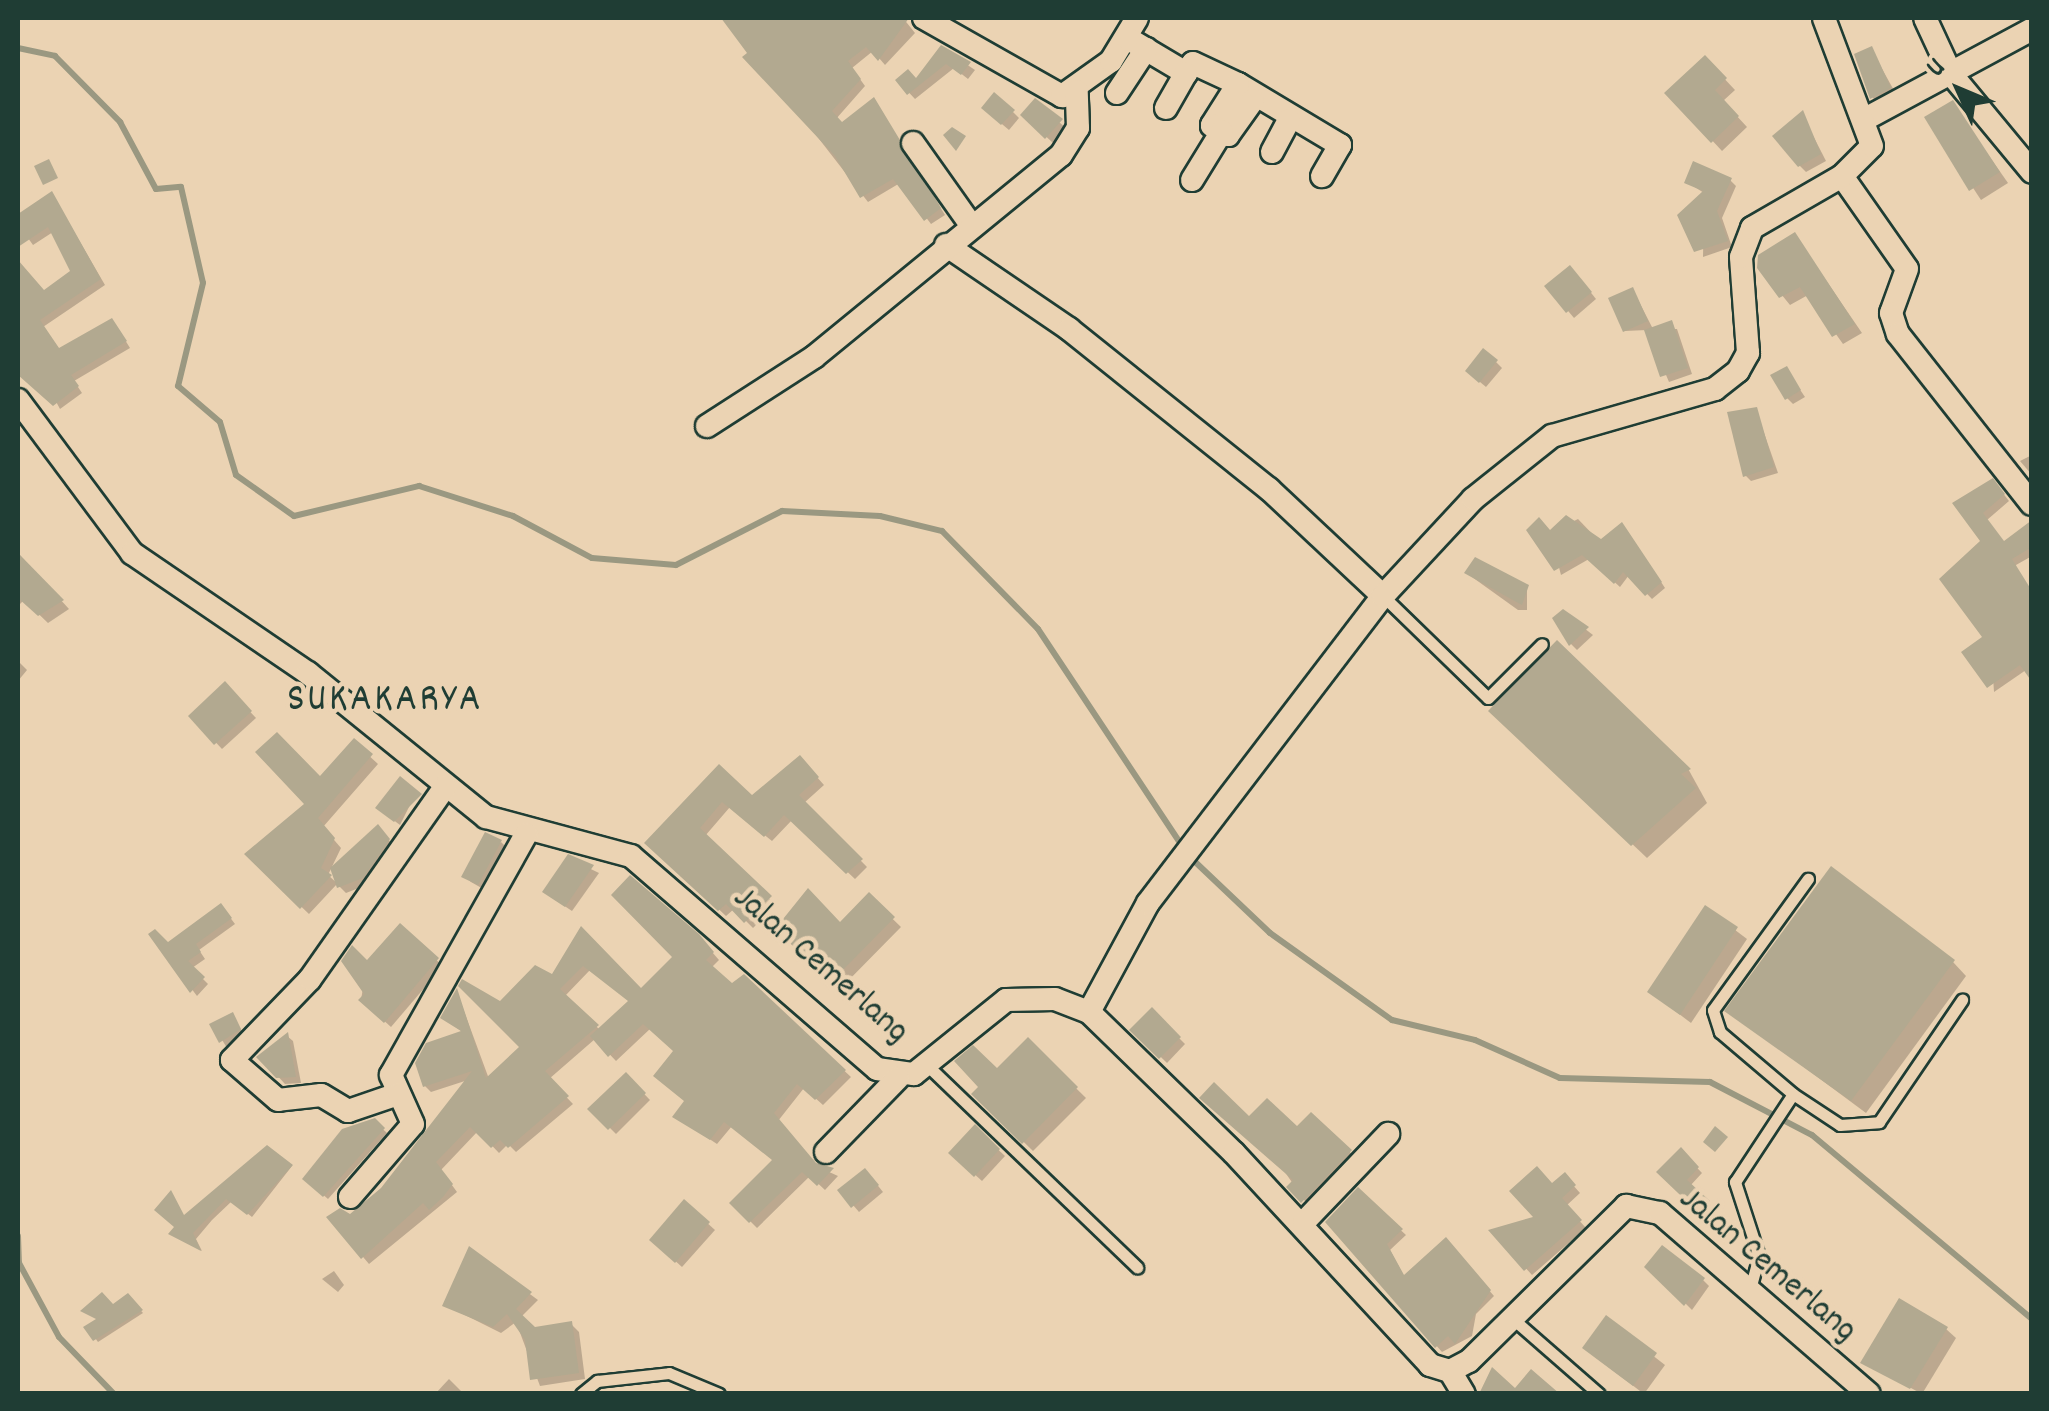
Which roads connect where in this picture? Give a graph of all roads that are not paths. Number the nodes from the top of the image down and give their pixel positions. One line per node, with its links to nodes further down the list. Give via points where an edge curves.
1 (924, 18): 8 (street, via 1040,90)
2 (1824, 18): 12 (street)
3 (1925, 18): 7 (street)
4 (2032, 29): 7 (street)
5 (1137, 35): 6 (street); 8 (street); 10 (street)
6 (1186, 73): 9 (street, via 1192,63); 11 (street)
7 (1952, 74): 12 (street); 16 (street)
8 (1078, 90): 20 (street, via 1068,148)
9 (1245, 91): 13 (street); 19 (street, via 1212,125 1222,131)
10 (1117, 92)
11 (1166, 108)
12 (1867, 118): 18 (street, via 1872,146)
13 (1288, 120): 15 (street); 17 (street, via 1340,145)
14 (913, 143): 20 (street)
15 (1272, 152)
16 (2032, 172)
17 (1322, 176)
18 (1842, 176): 24 (street, via 1906,270 1892,312 1898,334); 25 (street, via 1752,228 1740,258 1748,353 1730,379 1534,445)
19 (1192, 180)
20 (971, 226): 21 (street)
21 (946, 246): 23 (street, via 814,357); 25 (street, via 1069,329 1269,489)
22 (18, 400): 27 (street, Jalan Cemerlang, via 132,553 308,673)
23 (707, 426)
24 (2032, 504)
25 (1383, 596): 26 (lane, via 1488,698); 31 (street, via 1148,903)
26 (1542, 644)
27 (445, 787): 28 (street, Jalan Cemerlang); 34 (street, via 310,979 232,1060 278,1100 321,1095 348,1111)
28 (526, 834): 33 (street, Jalan Cemerlang, via 632,856); 34 (street, via 392,1075)
29 (1808, 879): 35 (lane, via 1712,1018)
30 (1962, 1000): 35 (lane, via 1879,1122 1840,1125)
31 (1089, 1012): 32 (street, Jalan Cemerlang, via 1025,994 1006,1000); 39 (street, Jalan Cemerlang)
32 (929, 1067): 33 (street, Jalan Cemerlang); 40 (lane)
33 (898, 1078): 37 (street)
34 (398, 1094): 38 (street, via 413,1124)
35 (1793, 1094): 41 (lane, via 1735,1182 1759,1256 1761,1276)
36 (1388, 1134): 39 (street)
37 (826, 1152)
38 (350, 1198)
39 (1304, 1222): 43 (street, Jalan Cemerlang, via 1407,1342)
40 (1137, 1268)
41 (1749, 1293): 42 (street, Jalan Cemerlang, via 1660,1214 1626,1206 1602,1219); 48 (street, Jalan Cemerlang)
42 (1512, 1319): 43 (street, Jalan Cemerlang); 47 (lane)
43 (1450, 1372): 46 (street)
44 (581, 1394): 45 (lane, via 598,1382 668,1373)
45 (720, 1394)
46 (1464, 1394)
47 (1598, 1394)
48 (1868, 1394)

